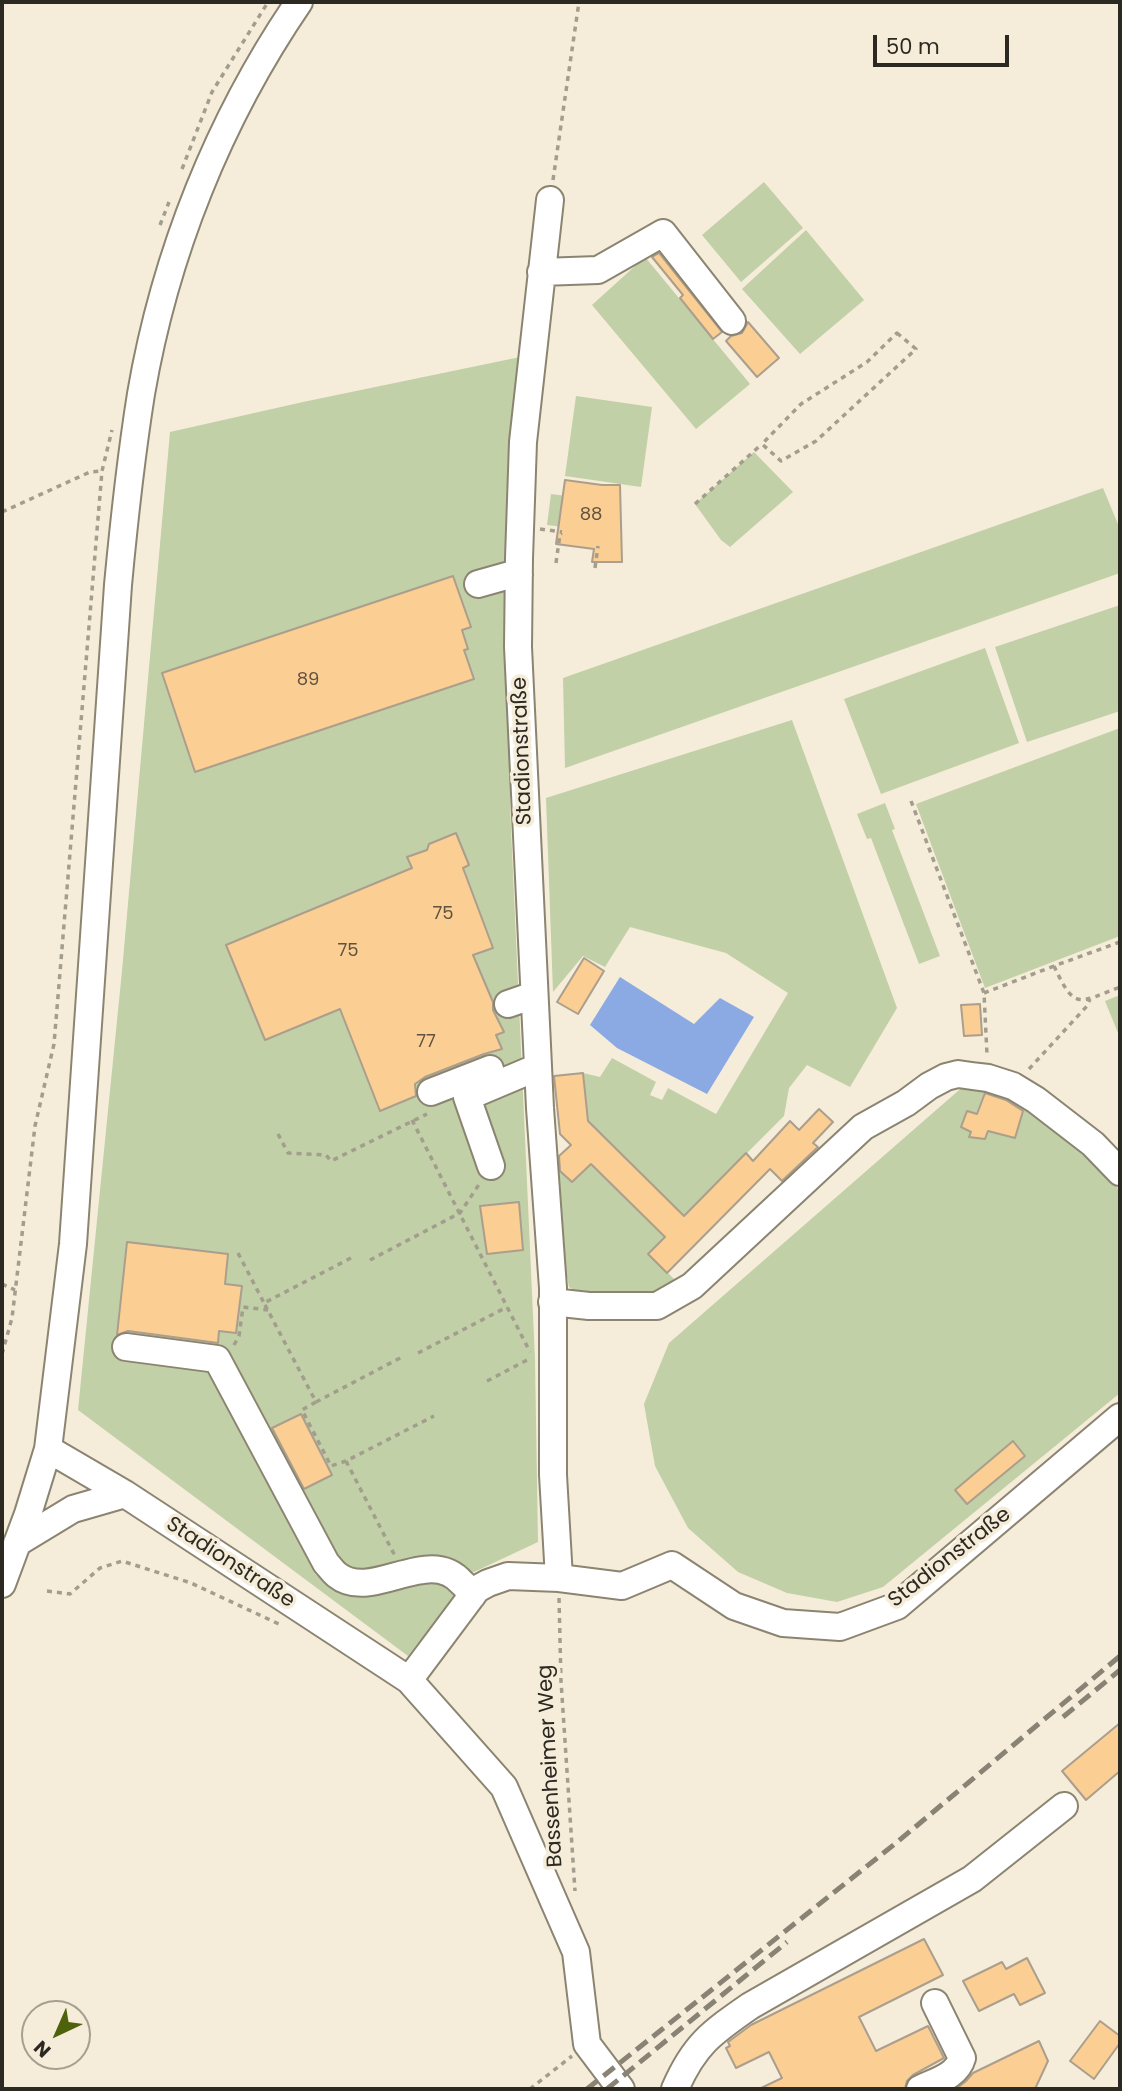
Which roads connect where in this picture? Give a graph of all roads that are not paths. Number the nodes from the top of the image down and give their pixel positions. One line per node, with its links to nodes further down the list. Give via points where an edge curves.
1 (299, 2): 16 (street, via 236,109 194,201 163,296 142,393 118,585 73,1244)
2 (550, 200): 3 (street, Stadionstraße)
3 (541, 272): 4 (street, via 598,270 663,233); 5 (street, Stadionstraße, via 515,544)
4 (732, 321)
5 (519, 575): 6 (street); 7 (street, Stadionstraße, via 518,647)
6 (478, 584)
7 (534, 995): 8 (street); 9 (street, Stadionstraße)
8 (508, 1004)
9 (538, 1059): 10 (street); 11 (street, via 467,1097); 13 (street, Stadionstraße)
10 (434, 1101)
11 (491, 1166)
12 (1120, 1172): 13 (street, via 1037,1100 1013,1086 958,1074 863,1126 692,1286 657,1306)
13 (552, 1303): 19 (street, Stadionstraße)
14 (125, 1347): 21 (street, via 216,1359 326,1563 338,1576 368,1582 439,1569 462,1581)
15 (1120, 1417): 19 (street, Stadionstraße, via 897,1606 840,1627 783,1623 734,1606 672,1565 622,1586)
16 (48, 1449): 17 (street, Stadionstraße); 18 (street)
17 (125, 1494): 18 (street, via 73,1509); 22 (street, Stadionstraße)
18 (17, 1543): 20 (street)
19 (559, 1578): 21 (street, Stadionstraße, via 508,1576 477,1589)
20 (2, 1584)
21 (472, 1596): 22 (street, Stadionstraße)
22 (410, 1680): 25 (street, Stadionstraße, via 504,1787 576,1952 587,2044)
23 (1064, 1805): 26 (street, via 972,1879 771,1993 716,2030 698,2047)
24 (935, 2003): 27 (street, via 962,2058 949,2075)
25 (621, 2089)
26 (675, 2089)
27 (920, 2089)

